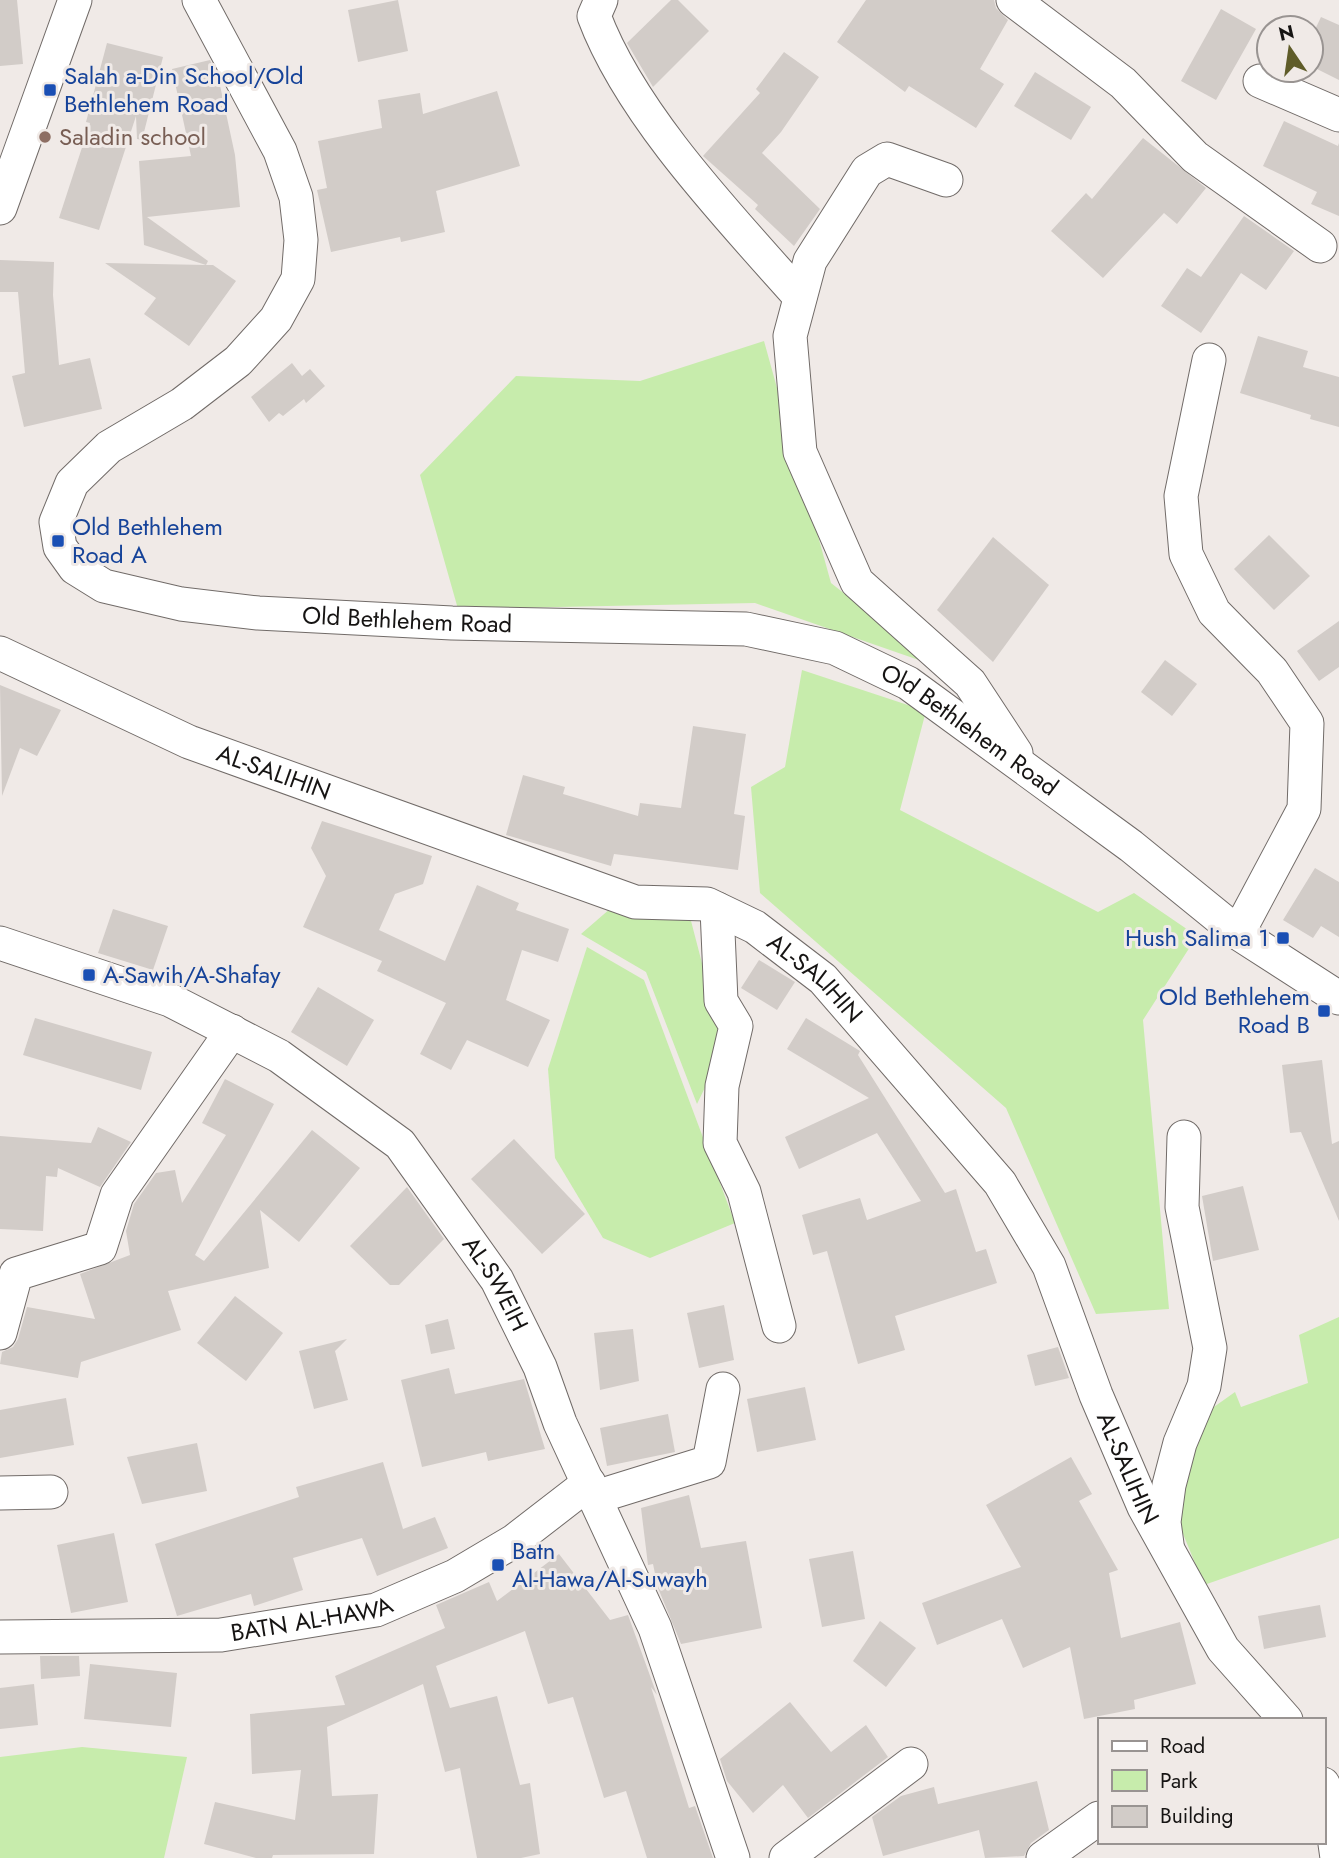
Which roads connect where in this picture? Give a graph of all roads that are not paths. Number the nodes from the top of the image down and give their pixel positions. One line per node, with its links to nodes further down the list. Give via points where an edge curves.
1 (75, 0): 8 (street)
2 (199, 0): 13 (street, Old Bethlehem Road, via 280,151 296,197 298,279 276,319 238,361 183,404 109,447 72,483 56,522 60,547 75,568 104,586 181,604 258,613 452,623 746,629 835,648 908,683)
3 (601, 0): 10 (street, via 594,16 638,102 732,221)
4 (1013, 0): 9 (street, via 1123,83 1195,157)
5 (1267, 84): 6 (street)
6 (1339, 115)
7 (946, 180): 10 (street, via 887,159 867,171 810,261)
8 (0, 208)
9 (1320, 246)
10 (800, 297): 13 (street, via 790,336 800,452 857,582 970,683)
11 (1209, 360): 15 (street, via 1181,496 1186,554 1214,612 1272,671 1307,723 1304,809)
12 (0, 653): 14 (street, AL-SALIHIN, via 188,742 635,902 707,904)
13 (1028, 771): 15 (street, Old Bethlehem Road, via 1131,846)
14 (717, 909): 20 (street, via 721,1001 736,1026 722,1086 719,1143 744,1192); 26 (street, AL-SALIHIN, via 754,927 823,979 1000,1183 1049,1266 1101,1408)
15 (1238, 933): 17 (street, Old Bethlehem Road)
16 (0, 943): 18 (street, AL-SWEIH, via 170,1000)
17 (1339, 998)
18 (232, 1031): 21 (street, via 117,1195 100,1248 16,1274); 23 (street, AL-SWEIH, via 279,1056 400,1144 497,1280)
19 (1184, 1137): 26 (street, via 1182,1207 1210,1348 1204,1386 1180,1443 1169,1485 1164,1522)
20 (779, 1326)
21 (0, 1333)
22 (723, 1389): 23 (street, via 709,1462)
23 (592, 1490): 27 (street, BATN AL-HAWA, via 455,1576 376,1610 222,1635); 32 (street, AL-SWEIH, via 655,1628)
24 (51, 1492): 25 (street)
25 (0, 1493)
26 (1168, 1550): 28 (street, AL-SALIHIN, via 1223,1648)
27 (0, 1637)
28 (1284, 1718)
29 (911, 1764): 33 (street)
30 (1325, 1788): 35 (street)
31 (1098, 1819): 34 (street)
32 (733, 1858)
33 (786, 1858)
34 (1043, 1858)
35 (1337, 1858)

